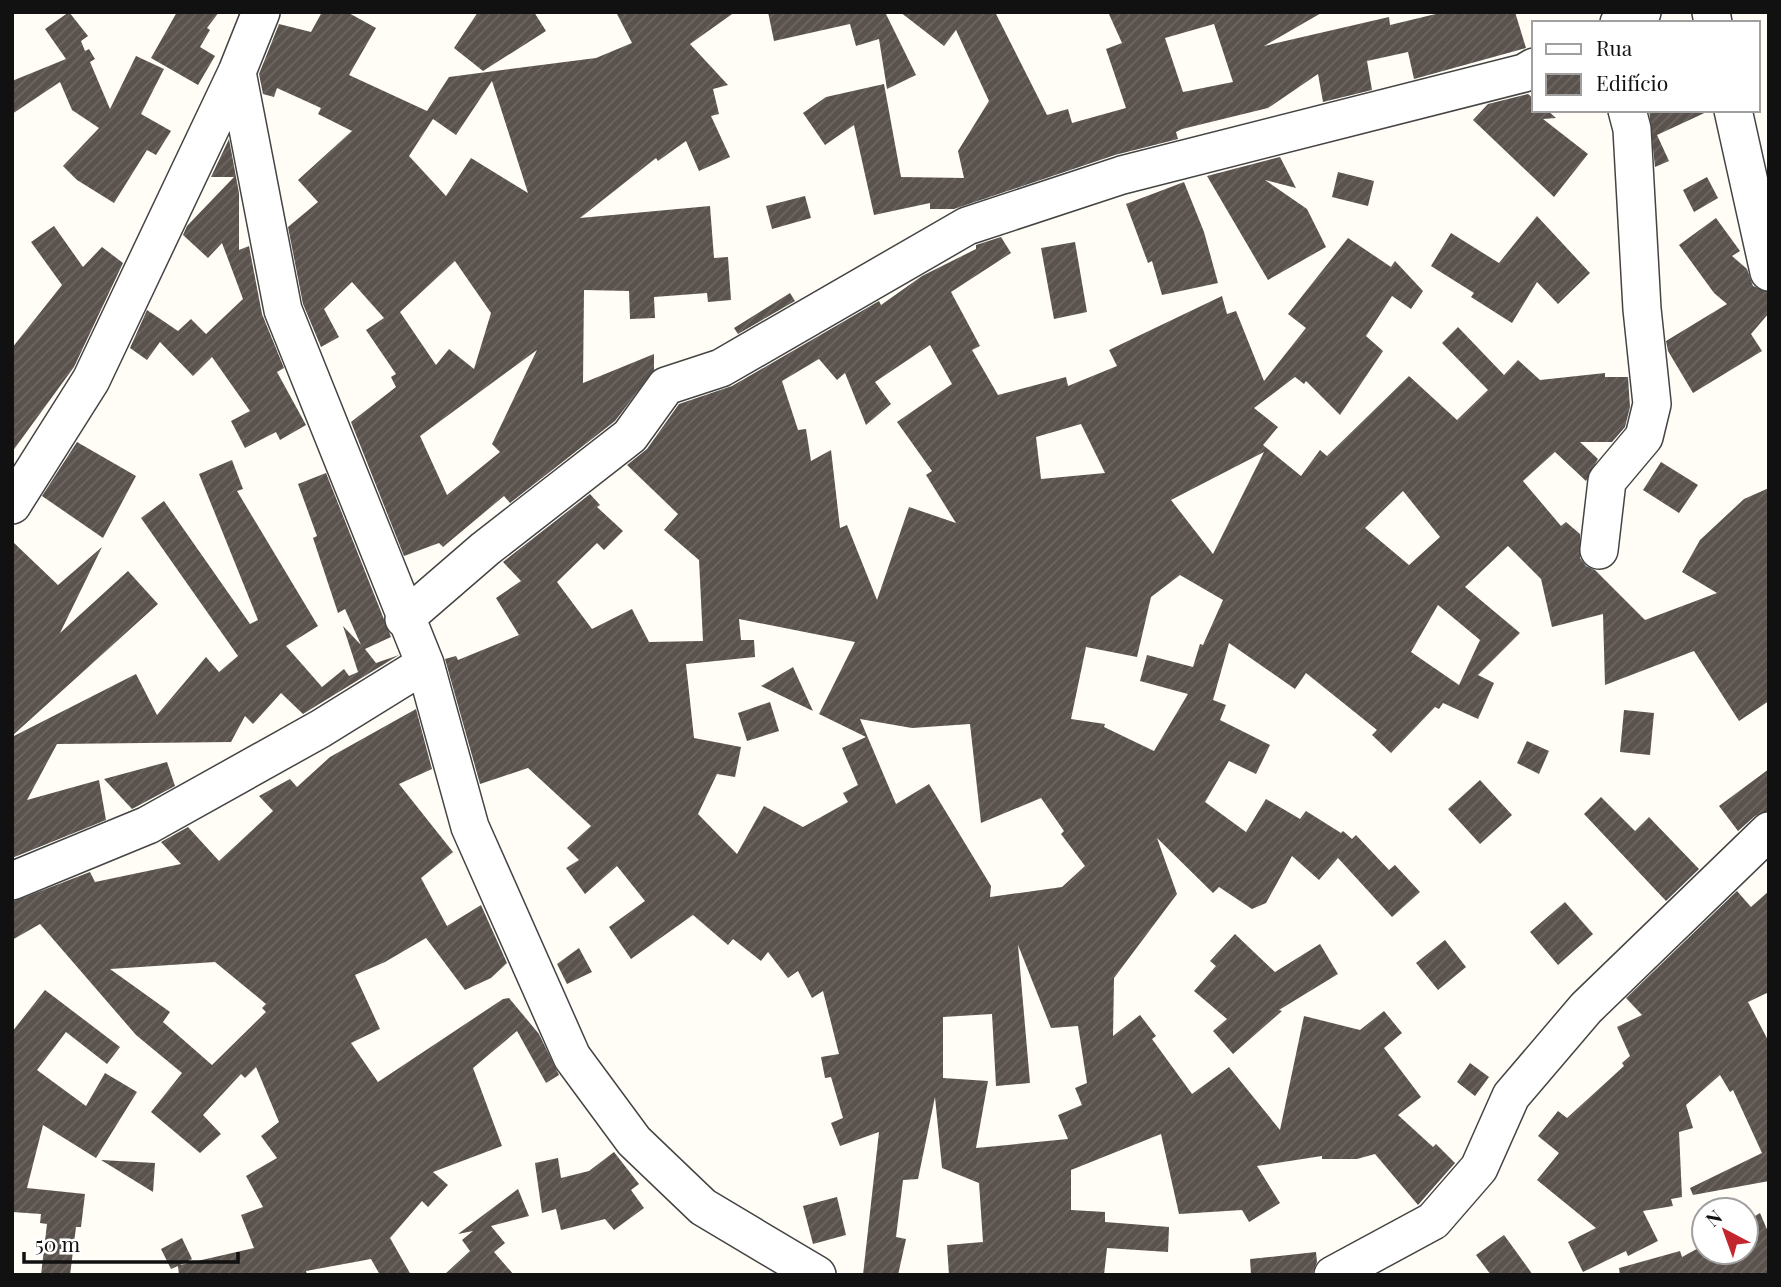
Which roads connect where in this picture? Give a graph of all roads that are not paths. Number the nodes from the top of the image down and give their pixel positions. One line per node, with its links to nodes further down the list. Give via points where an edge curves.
1 (261, 12): 5 (street)
2 (1642, 12): 3 (street)
3 (1623, 21)
4 (1532, 68): 11 (street, via 1122,175 967,226 721,368 666,386 631,436 485,549)
5 (237, 72): 9 (street, via 91,380); 11 (street, via 283,310)
6 (1628, 112): 10 (street, via 1652,404 1644,438 1607,481)
7 (1733, 112): 8 (street)
8 (1769, 272)
9 (12, 505)
10 (1599, 550)
11 (404, 619): 12 (street)
12 (425, 664): 14 (street, via 148,825); 15 (street, via 470,827 572,1057 635,1141 703,1207)
13 (1769, 831): 16 (street, via 1586,1008 1511,1096 1479,1168 1433,1221)
14 (12, 881)
15 (817, 1275)
16 (1333, 1275)

